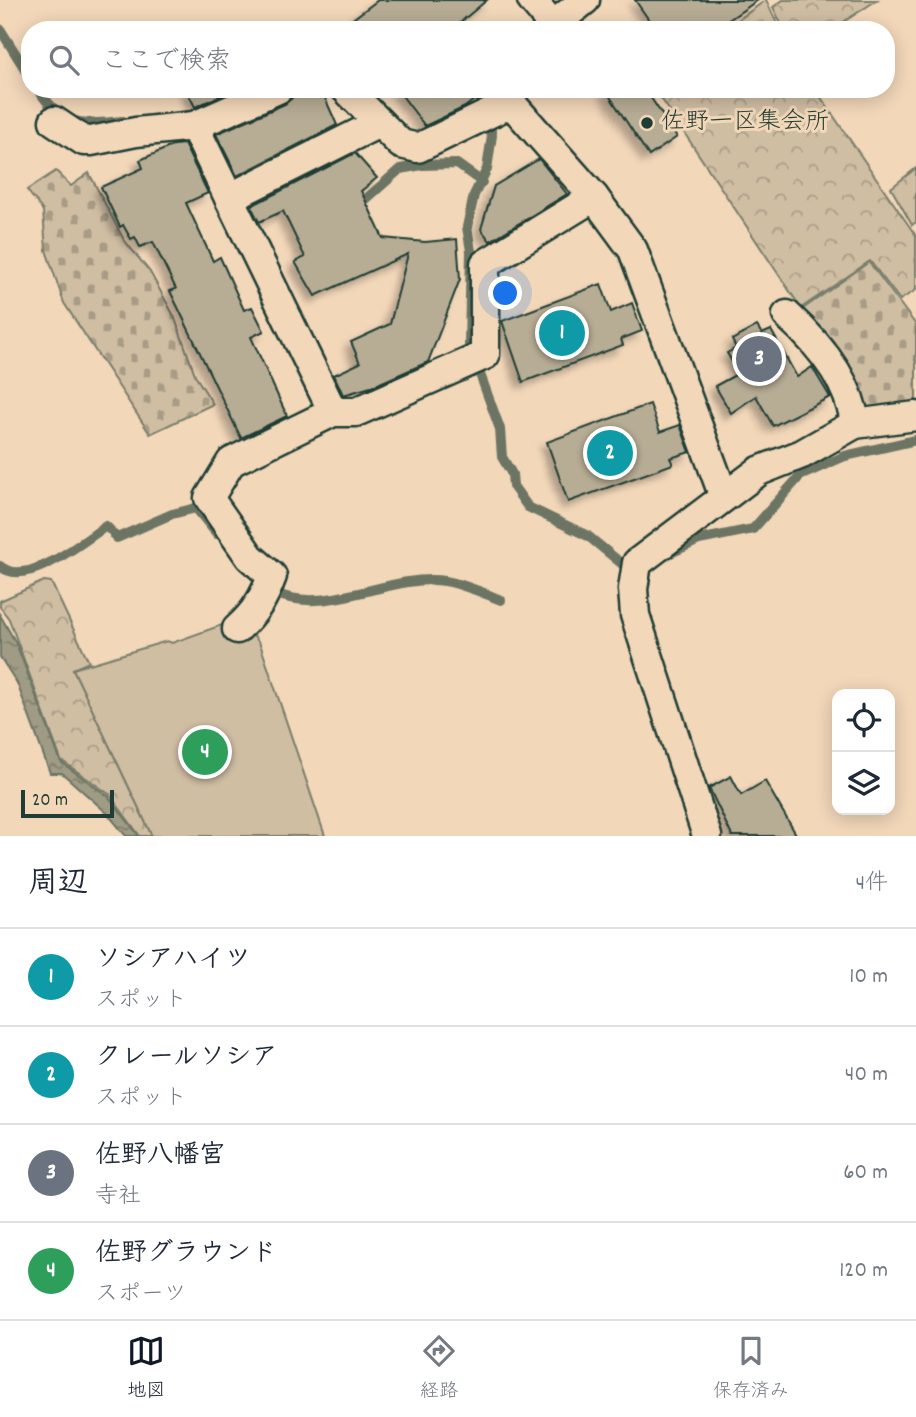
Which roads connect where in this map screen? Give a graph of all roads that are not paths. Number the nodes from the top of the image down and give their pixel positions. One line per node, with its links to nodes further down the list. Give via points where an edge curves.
1 (532, 0): 3 (street)
2 (584, 0): 4 (street)
3 (546, 21)
4 (558, 21)
5 (258, 98): 11 (street)
6 (355, 98): 10 (street)
7 (508, 98): 10 (street, via 418,149 411,159)
8 (514, 98): 12 (street)
9 (54, 121): 11 (street, via 84,141)
10 (379, 123): 13 (street)
11 (194, 126): 13 (street)
12 (594, 197): 15 (street, via 485,264 485,355 356,412); 18 (street, via 633,250)
13 (229, 198): 15 (street)
14 (787, 315): 17 (street, via 809,335 837,374 853,404)
15 (333, 412): 19 (street, via 231,462 209,498 250,557 272,576 253,616)
16 (916, 416): 17 (street)
17 (855, 424): 18 (street, via 760,471)
18 (724, 497): 20 (street, via 638,563 632,589 635,615)
19 (237, 629)
20 (708, 836)

